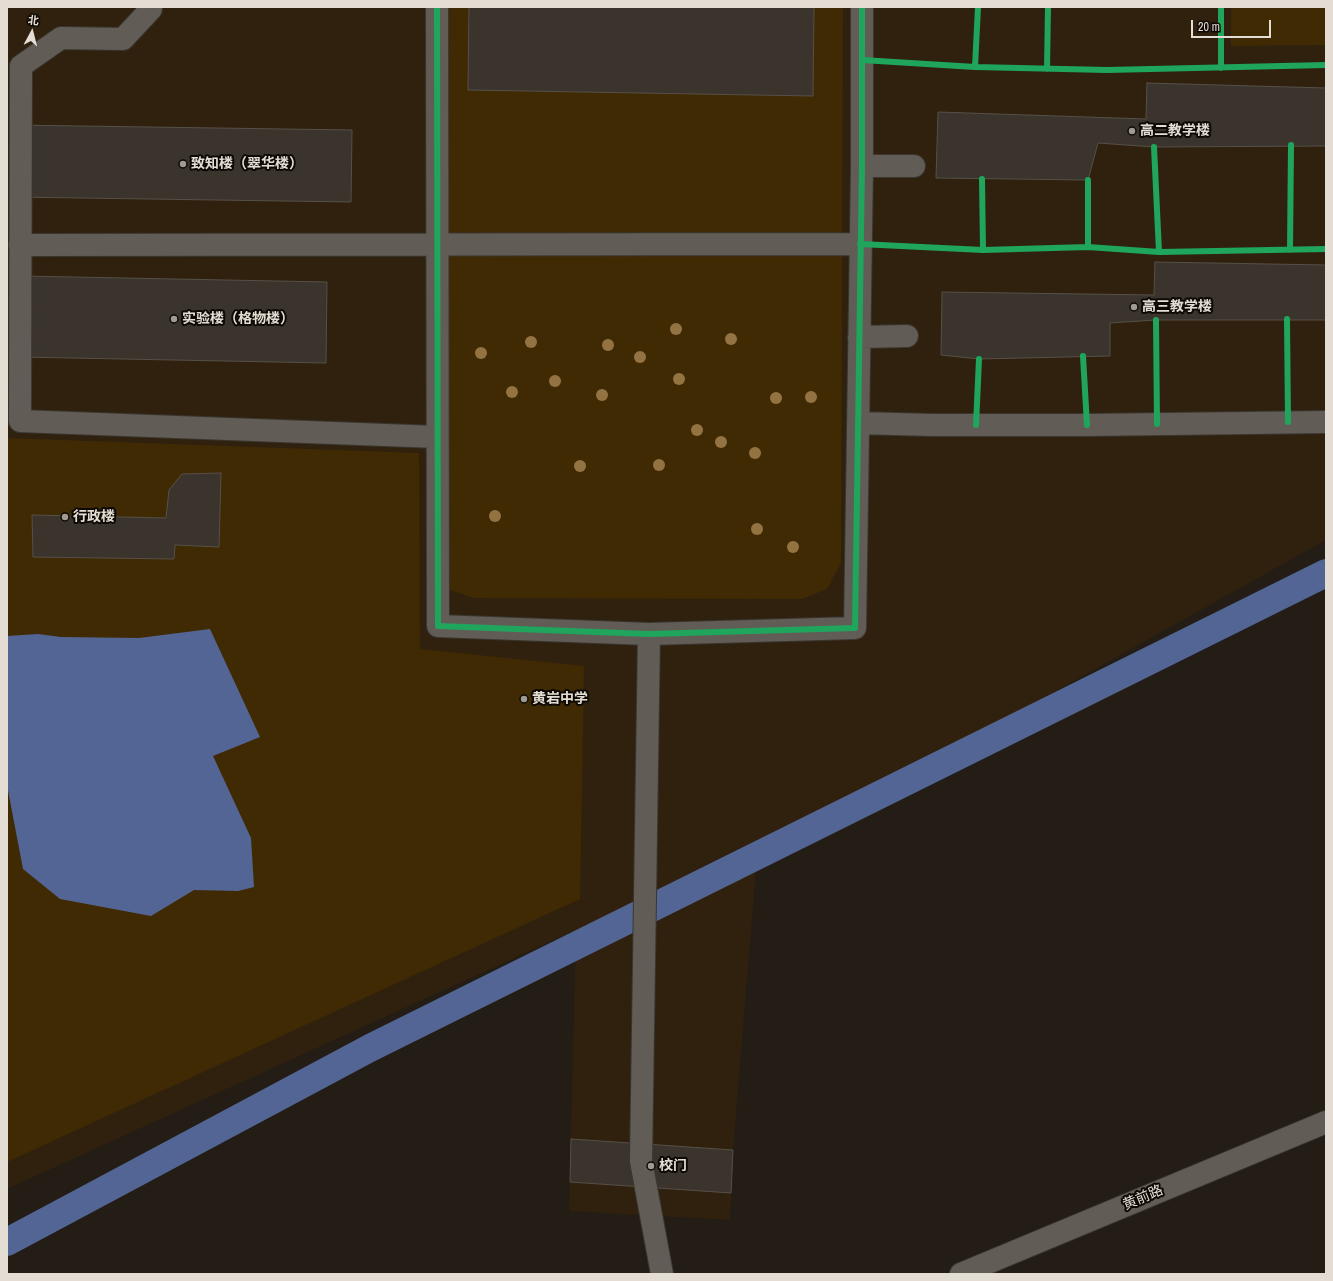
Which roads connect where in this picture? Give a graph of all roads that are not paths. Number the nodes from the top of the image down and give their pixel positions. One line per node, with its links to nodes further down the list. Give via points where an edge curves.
1 (151, 7): 6 (street, via 123,39 61,38 21,66)
2 (437, 7): 7 (street)
3 (862, 7): 4 (street)
4 (862, 166): 5 (street); 8 (street)
5 (914, 166)
6 (20, 244): 7 (street); 13 (street, via 20,421)
7 (438, 244): 8 (street); 13 (street)
8 (860, 244): 10 (street)
9 (907, 336): 10 (street)
10 (859, 337): 12 (street)
11 (1326, 422): 12 (street, via 1079,425)
12 (858, 423): 14 (street, via 855,628)
13 (437, 437): 14 (street, via 438,626)
14 (649, 634): 16 (street, via 641,1161)
15 (1326, 1122): 17 (street, 黄前路)
16 (662, 1274)
17 (961, 1274)

